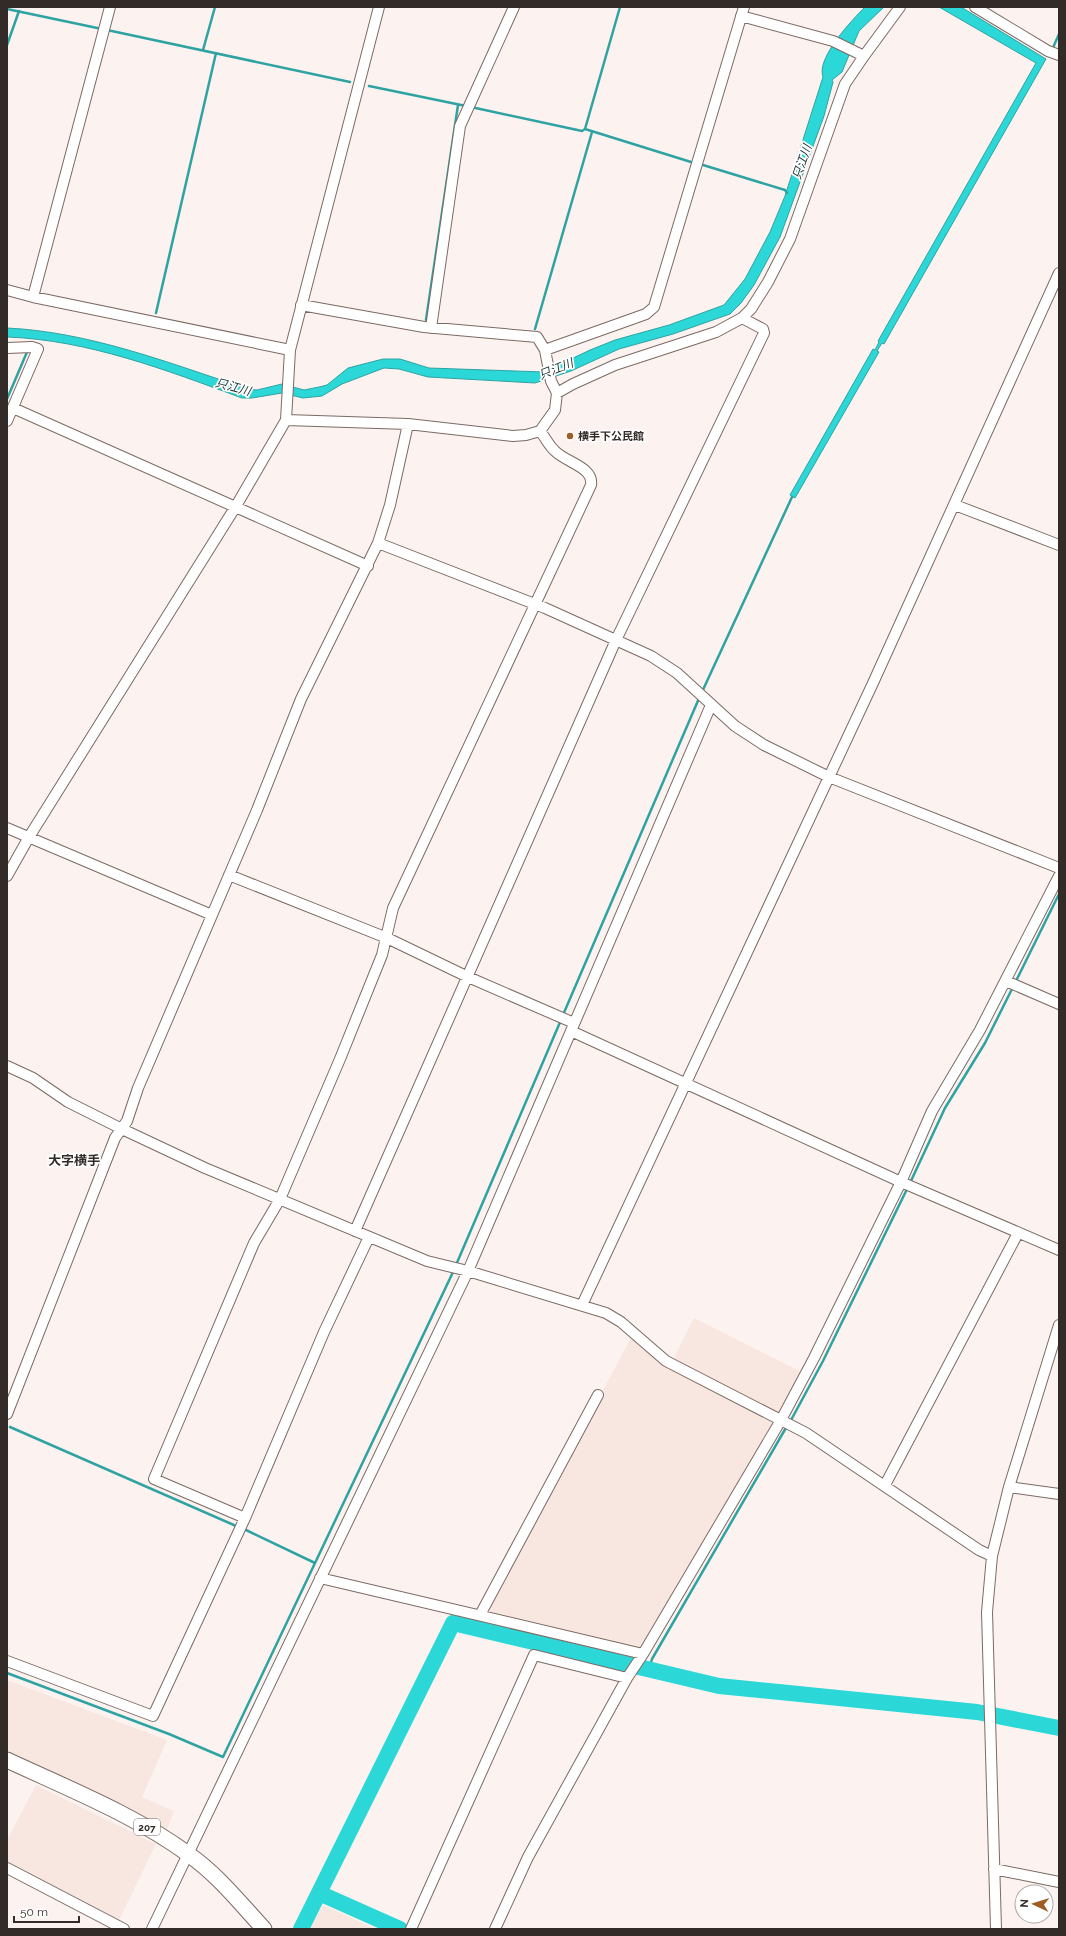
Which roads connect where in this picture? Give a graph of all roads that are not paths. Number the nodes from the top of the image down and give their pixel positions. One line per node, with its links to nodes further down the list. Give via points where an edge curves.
1 (110, 7): 11 (street)
2 (379, 7): 12 (street)
3 (514, 7): 14 (street, via 460,126)
4 (900, 7): 8 (street)
5 (975, 7): 7 (street)
6 (742, 12): 8 (street, via 832,41); 17 (street, via 654,307 646,314)
7 (1055, 52)
8 (864, 56): 13 (street, via 845,84 790,239 768,282)
9 (1059, 273): 24 (street)
10 (7, 290): 11 (street)
11 (33, 297): 16 (street)
12 (301, 305): 14 (street); 16 (street)
13 (742, 318): 18 (street, via 716,332 615,365); 30 (street, via 763,329 764,333)
14 (431, 328): 17 (street, via 537,336)
15 (7, 348): 19 (street, via 38,349)
16 (290, 350): 20 (street)
17 (545, 350): 18 (street, via 551,381)
18 (557, 393): 23 (street, via 555,410)
19 (13, 408): 21 (street); 25 (street)
20 (286, 420): 22 (street); 25 (street)
21 (7, 421)
22 (408, 424): 23 (street, via 513,436); 26 (street, via 390,506)
23 (540, 431): 29 (street, via 554,451 588,472 592,481)
24 (955, 505): 27 (street); 32 (street)
25 (236, 506): 28 (street); 34 (street)
26 (378, 543): 28 (street); 29 (street)
27 (1059, 545)
28 (368, 566): 36 (street, via 301,699)
29 (536, 605): 30 (street); 40 (street, via 393,908)
30 (616, 640): 31 (street, via 651,656 677,673); 41 (street)
31 (709, 703): 32 (street, via 735,726 764,745); 44 (street)
32 (829, 777): 35 (street); 46 (street)
33 (7, 828): 34 (street)
34 (29, 836): 37 (street); 39 (street)
35 (1059, 868)
36 (229, 875): 39 (street); 40 (street)
37 (7, 876)
38 (1059, 876): 42 (street)
39 (212, 915): 47 (street)
40 (387, 938): 41 (street); 49 (street, via 340,1059)
41 (468, 977): 44 (street, via 557,1015); 50 (street)
42 (1006, 981): 43 (street); 48 (street, via 932,1111)
43 (1059, 1004)
44 (571, 1025): 46 (street); 54 (street)
45 (7, 1066): 47 (street, via 33,1078 68,1102)
46 (685, 1083): 48 (street); 55 (street)
47 (122, 1129): 49 (street, via 205,1168); 58 (street, via 116,1138)
48 (901, 1182): 51 (street); 59 (street)
49 (280, 1199): 50 (street); 63 (street, via 254,1243 154,1479)
50 (355, 1231): 52 (street)
51 (1018, 1233): 53 (street); 60 (street)
52 (369, 1237): 54 (street, via 427,1261); 63 (street, via 324,1332)
53 (1059, 1250)
54 (460, 1269): 55 (street); 65 (street)
55 (582, 1304): 59 (street, via 621,1322 666,1361)
56 (1059, 1325): 61 (street)
57 (598, 1395): 66 (street)
58 (7, 1414)
59 (781, 1420): 60 (street, via 793,1425); 67 (street)
60 (884, 1485): 64 (street, via 979,1550)
61 (1009, 1487): 62 (street); 64 (street)
62 (1059, 1494)
63 (245, 1518): 68 (street, via 153,1716)
64 (992, 1556): 73 (street, via 987,1612)
65 (320, 1578): 66 (street); 71 (street)
66 (480, 1615): 67 (street)
67 (643, 1654): 69 (street)
68 (7, 1661)
69 (627, 1678): 78 (street, via 534,1655); 79 (street, via 528,1857)
70 (7, 1760): 71 (highway, 207, via 147,1827)
71 (189, 1854): 76 (street); 77 (highway, 207, via 226,1887)
72 (7, 1868): 75 (street)
73 (994, 1869): 74 (street); 80 (street)
74 (1059, 1882)
75 (124, 1929)
76 (152, 1929)
77 (264, 1929)
78 (411, 1929)
79 (495, 1929)
80 (996, 1929)

